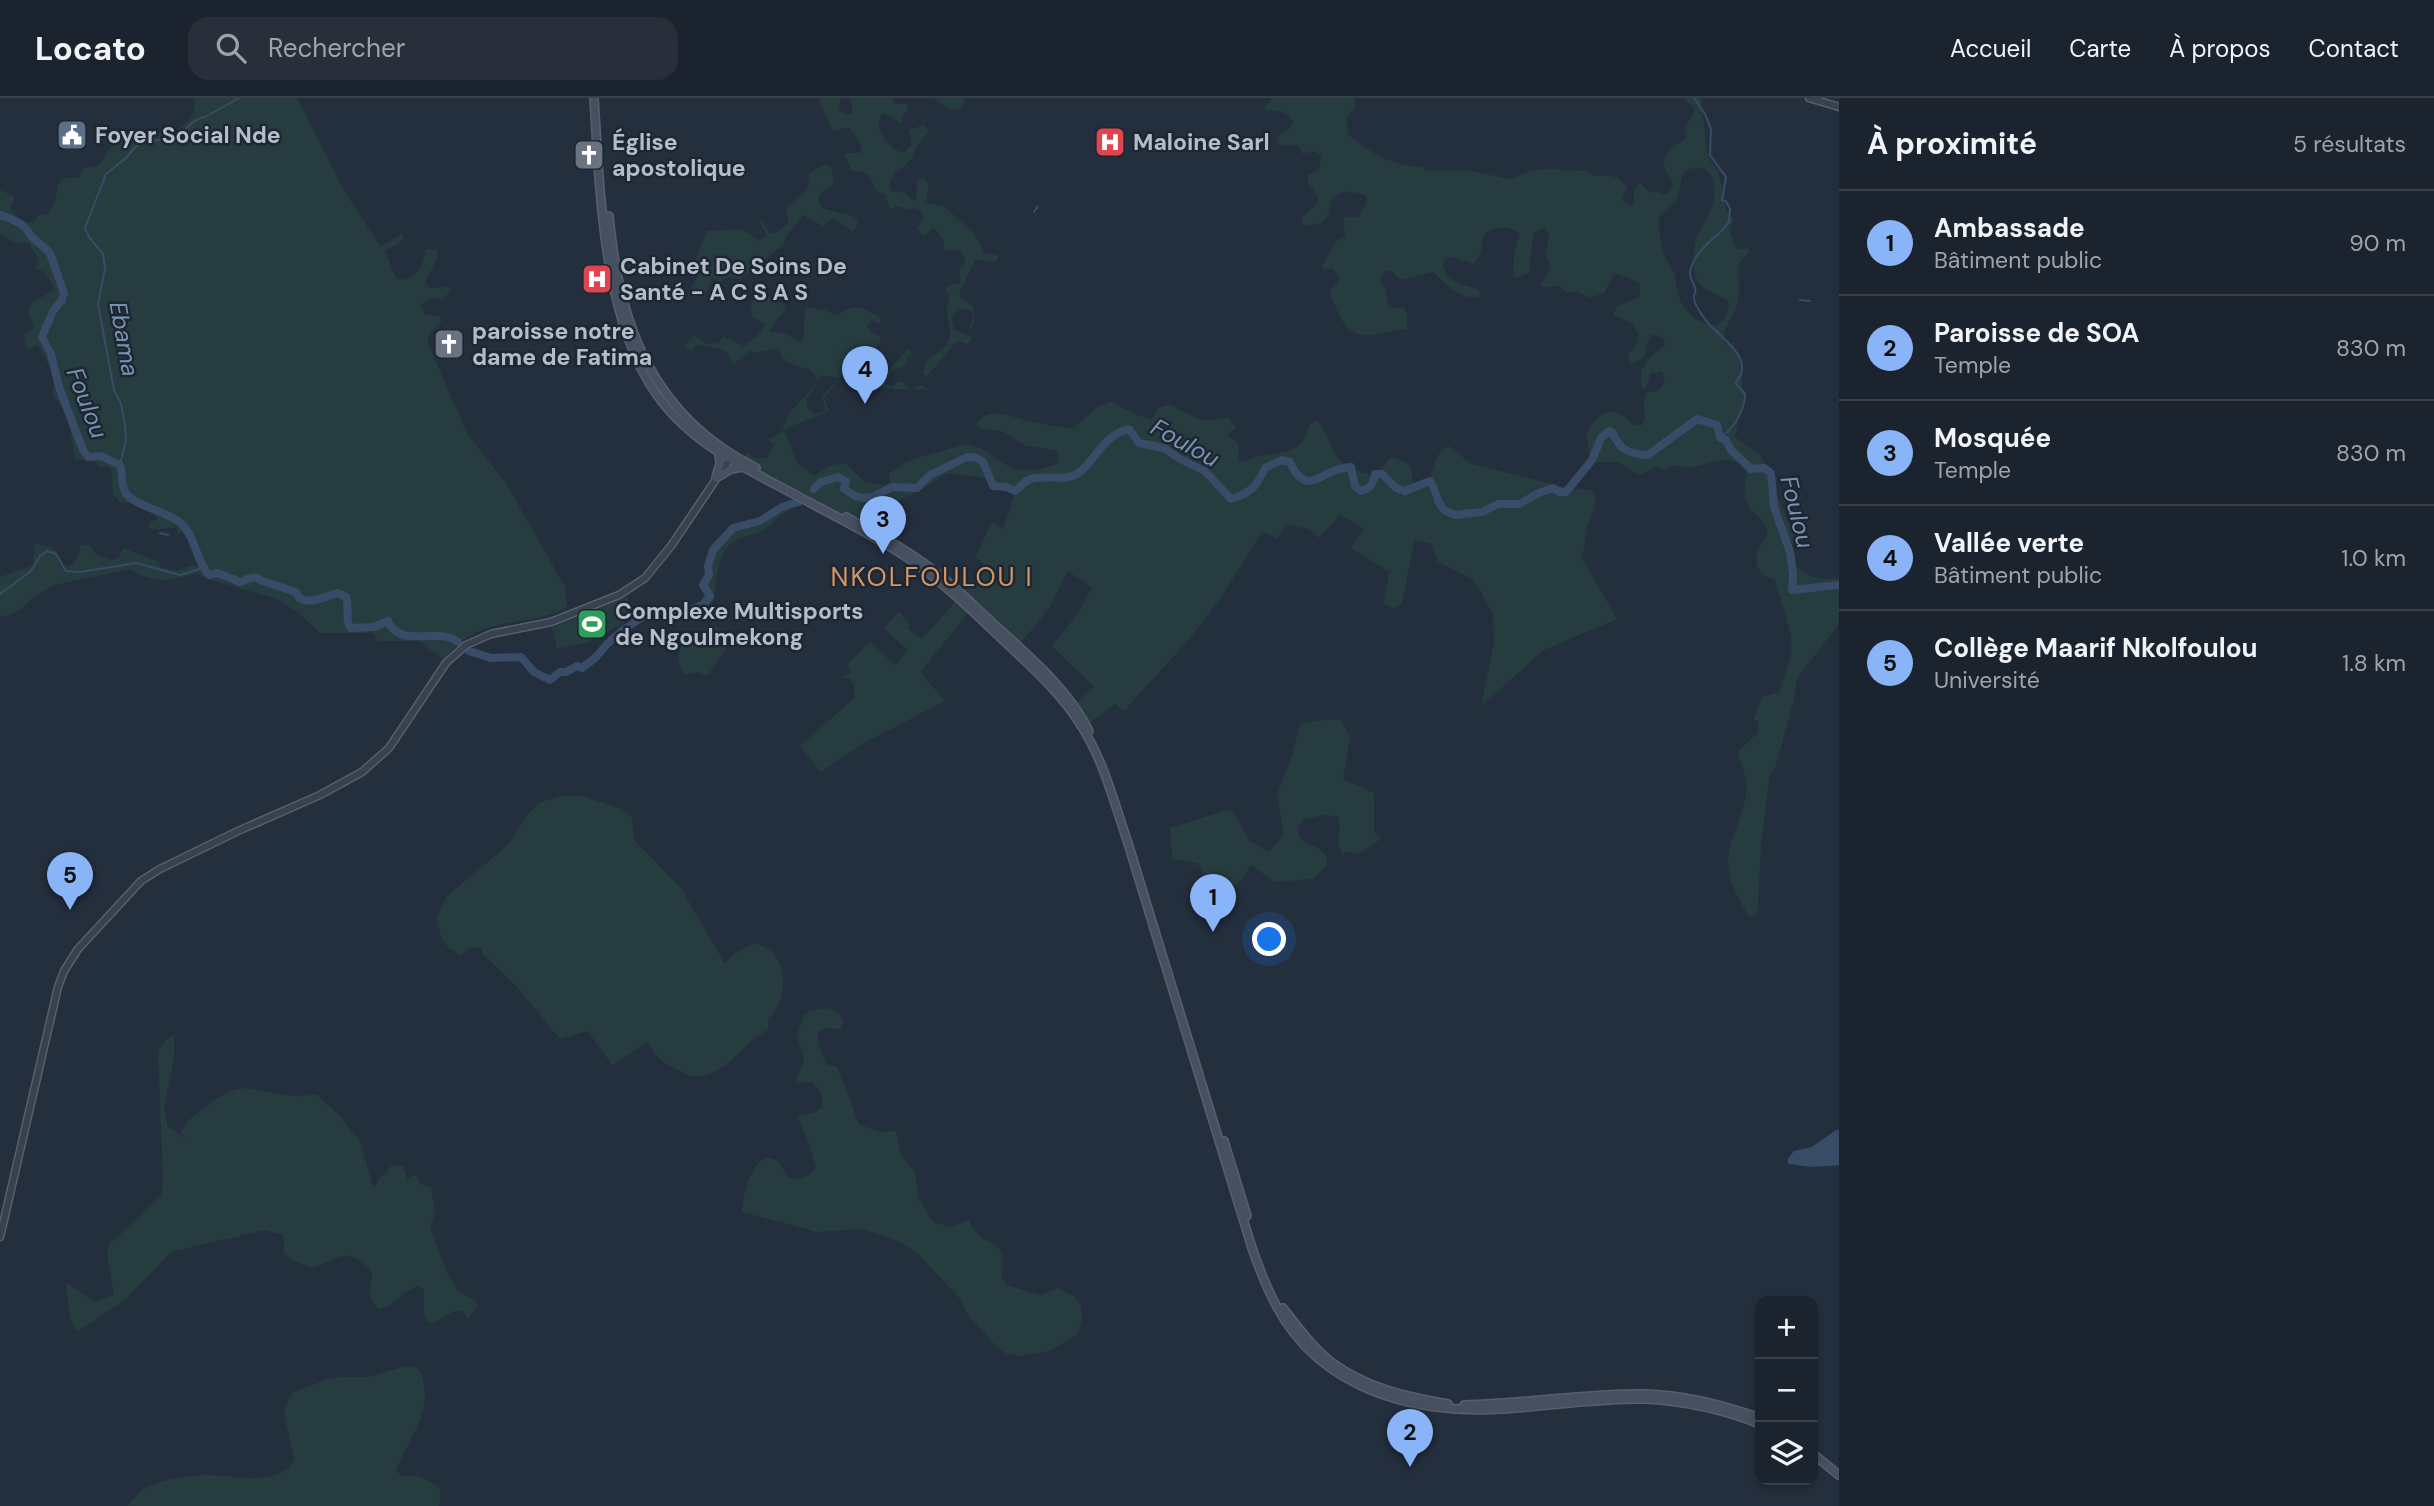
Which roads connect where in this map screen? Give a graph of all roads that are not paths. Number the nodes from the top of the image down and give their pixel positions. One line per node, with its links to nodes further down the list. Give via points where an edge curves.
1 (596, 98): 5 (main road, via 606,241 625,329 657,394 681,423); 6 (main road, via 611,241 635,339 669,398)
2 (1809, 98): 4 (street)
3 (1824, 98): 4 (street)
4 (1839, 104)
5 (719, 453): 6 (main road); 8 (main road)
6 (731, 457): 7 (main road); 8 (street)
7 (746, 466): 8 (main road); 9 (main road, via 895,544 936,572)
8 (716, 478): 10 (street, via 657,566 639,582 551,622 491,634 466,645 446,663 388,748 362,772 141,881 78,949 64,971)
9 (990, 623): 11 (main road, via 1039,664 1074,706 1104,760 1256,1246 1281,1306 1312,1344 1329,1361 1378,1388 1449,1405 1646,1394 1722,1405); 12 (main road, via 1070,709 1105,773 1252,1248 1278,1308 1298,1338 1349,1381 1412,1404 1482,1409 1646,1399 1716,1410)
10 (0, 1237)
11 (1755, 1416)
12 (1755, 1422)
13 (1818, 1452): 15 (main road)
14 (1818, 1458): 16 (main road)
15 (1839, 1469)
16 (1839, 1475)

